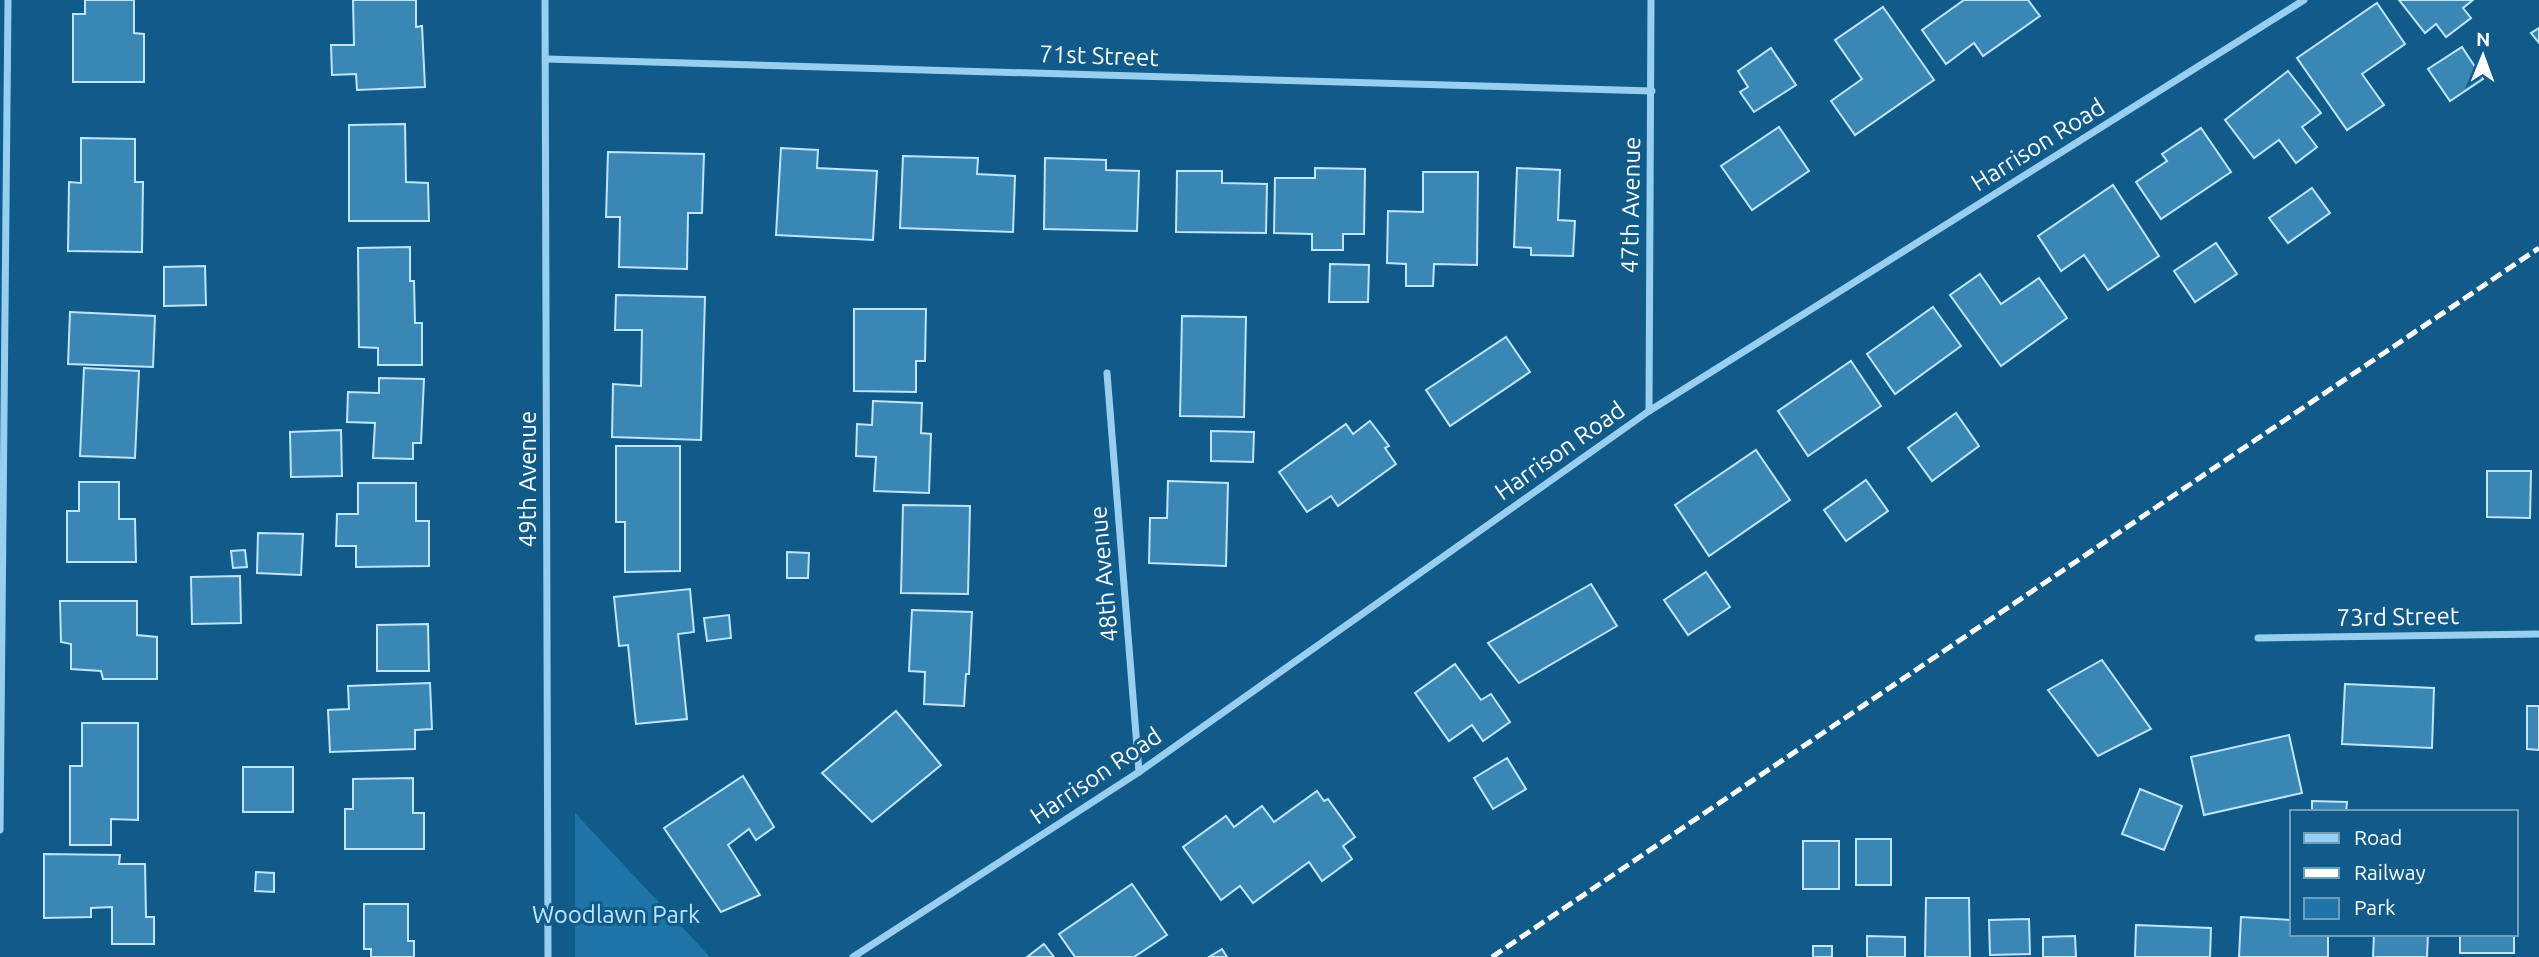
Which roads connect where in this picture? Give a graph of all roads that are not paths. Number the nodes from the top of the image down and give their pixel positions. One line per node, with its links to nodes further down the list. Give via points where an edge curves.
1 (8, 0): 12 (street)
2 (545, 0): 5 (street, 49th Avenue)
3 (1651, 0): 6 (street, 47th Avenue)
4 (2304, 0): 8 (street, Harrison Road)
5 (546, 59): 6 (street, 71st Street); 13 (street, 49th Avenue)
6 (1652, 91): 8 (street, 47th Avenue)
7 (1107, 373): 11 (street, 48th Avenue)
8 (1649, 411): 11 (street, Harrison Road)
9 (2539, 634): 10 (street, 73rd Street)
10 (2258, 638)
11 (1139, 772): 14 (street, Harrison Road)
12 (0, 830)
13 (548, 957)
14 (853, 957)

